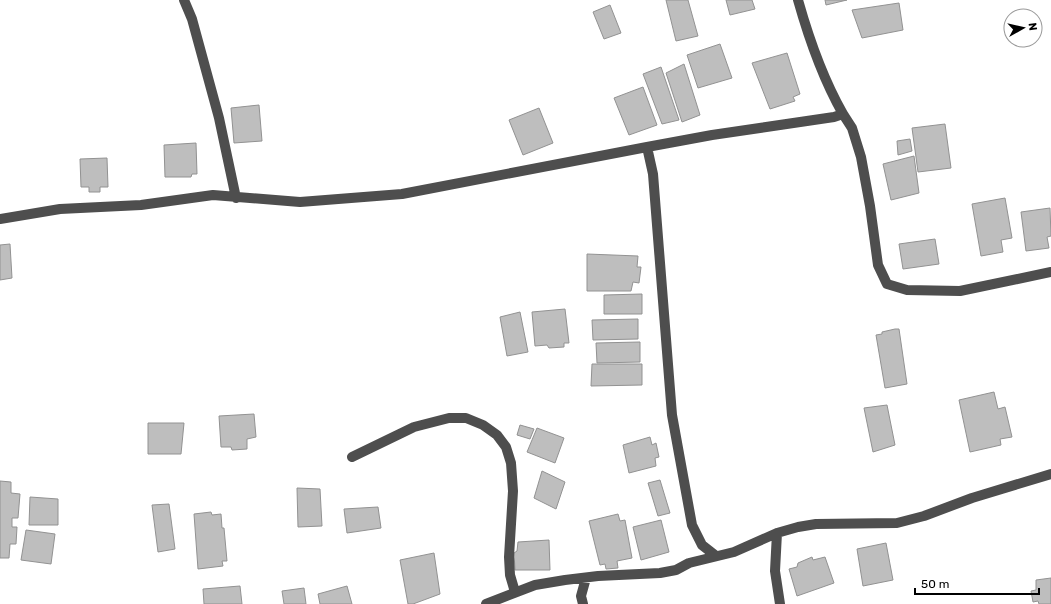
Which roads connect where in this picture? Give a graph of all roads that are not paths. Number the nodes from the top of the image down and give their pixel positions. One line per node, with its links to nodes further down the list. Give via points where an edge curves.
1 (184, 0): 5 (street, via 219,118)
2 (798, 0): 3 (street, via 830,91)
3 (843, 114): 4 (street); 7 (street, via 852,128 861,157 878,265 887,284 907,290 960,291)
4 (647, 147): 5 (street, via 402,194 300,202); 11 (street, via 653,174 672,416 692,525 702,545)
5 (236, 198): 6 (street, via 213,195 141,205 60,209)
6 (0, 219)
7 (1051, 272)
8 (352, 457): 13 (street, via 414,427 449,418 466,418 483,425 497,435 506,446 511,463 513,491 509,557)
9 (1051, 474): 10 (street, via 897,523 816,524)
10 (776, 533): 11 (street, via 734,552); 16 (street, via 775,571)
11 (716, 556): 12 (street, via 660,573)
12 (586, 578): 13 (street, via 535,585); 15 (street)
13 (515, 592): 14 (street)
14 (486, 604)
15 (583, 604)
16 (780, 604)

